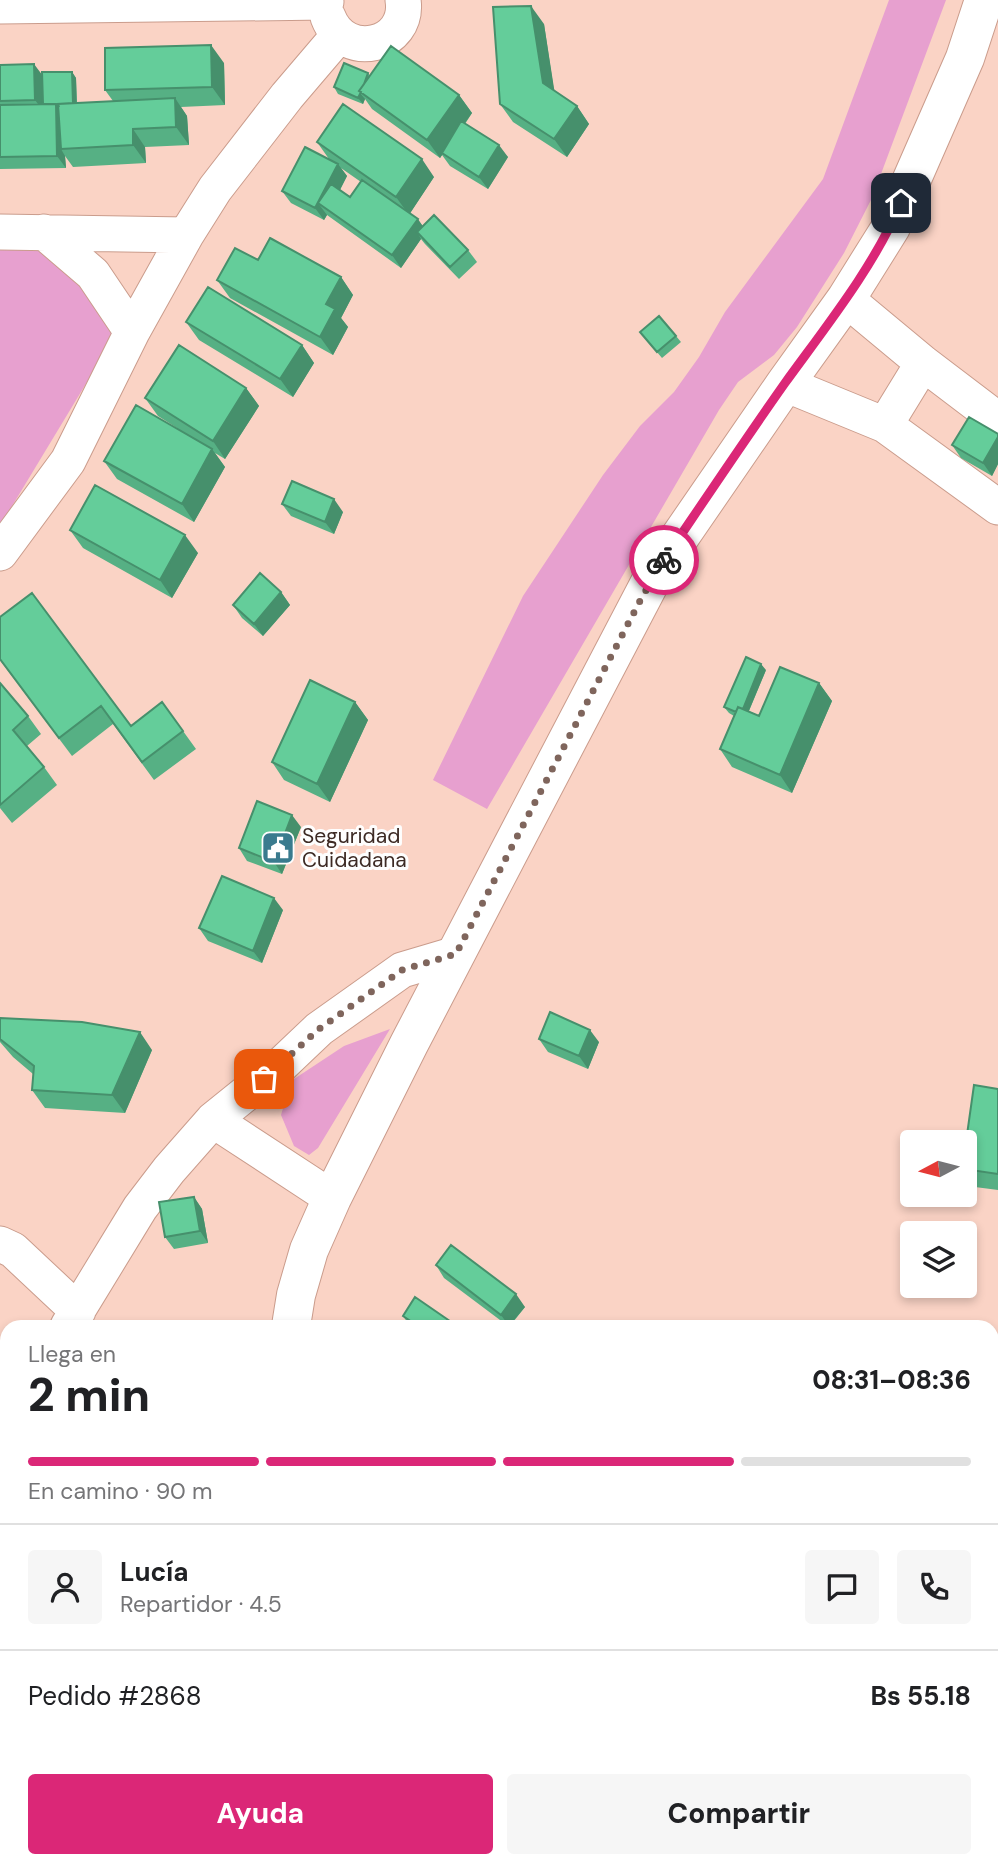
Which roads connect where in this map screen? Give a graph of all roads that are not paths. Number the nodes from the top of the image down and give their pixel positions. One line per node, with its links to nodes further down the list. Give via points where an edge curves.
1 (403, 0): 5 (street, via 401,18 384,39 361,44)
2 (984, 0): 9 (main road, via 965,58 891,227)
3 (326, 1): 4 (street); 5 (street, via 326,13)
4 (0, 6)
5 (339, 35): 8 (street, via 215,189)
6 (0, 232): 7 (street)
7 (44, 232): 8 (street); 10 (street, via 93,274)
8 (186, 235): 10 (street)
9 (846, 299): 11 (street); 12 (main road)
10 (132, 332): 16 (street, via 68,461)
11 (923, 363): 13 (street); 14 (street)
12 (785, 384): 14 (street); 17 (main road, via 655,573)
13 (998, 420)
14 (885, 425): 15 (street)
15 (998, 507)
16 (0, 553)
17 (456, 954): 18 (street, via 402,970 319,1029); 19 (main road)
18 (214, 1120): 19 (street); 21 (street, via 140,1208)
19 (332, 1198): 22 (main road, via 309,1250)
20 (0, 1244): 21 (street, via 13,1250)
21 (73, 1319)
22 (292, 1320)

